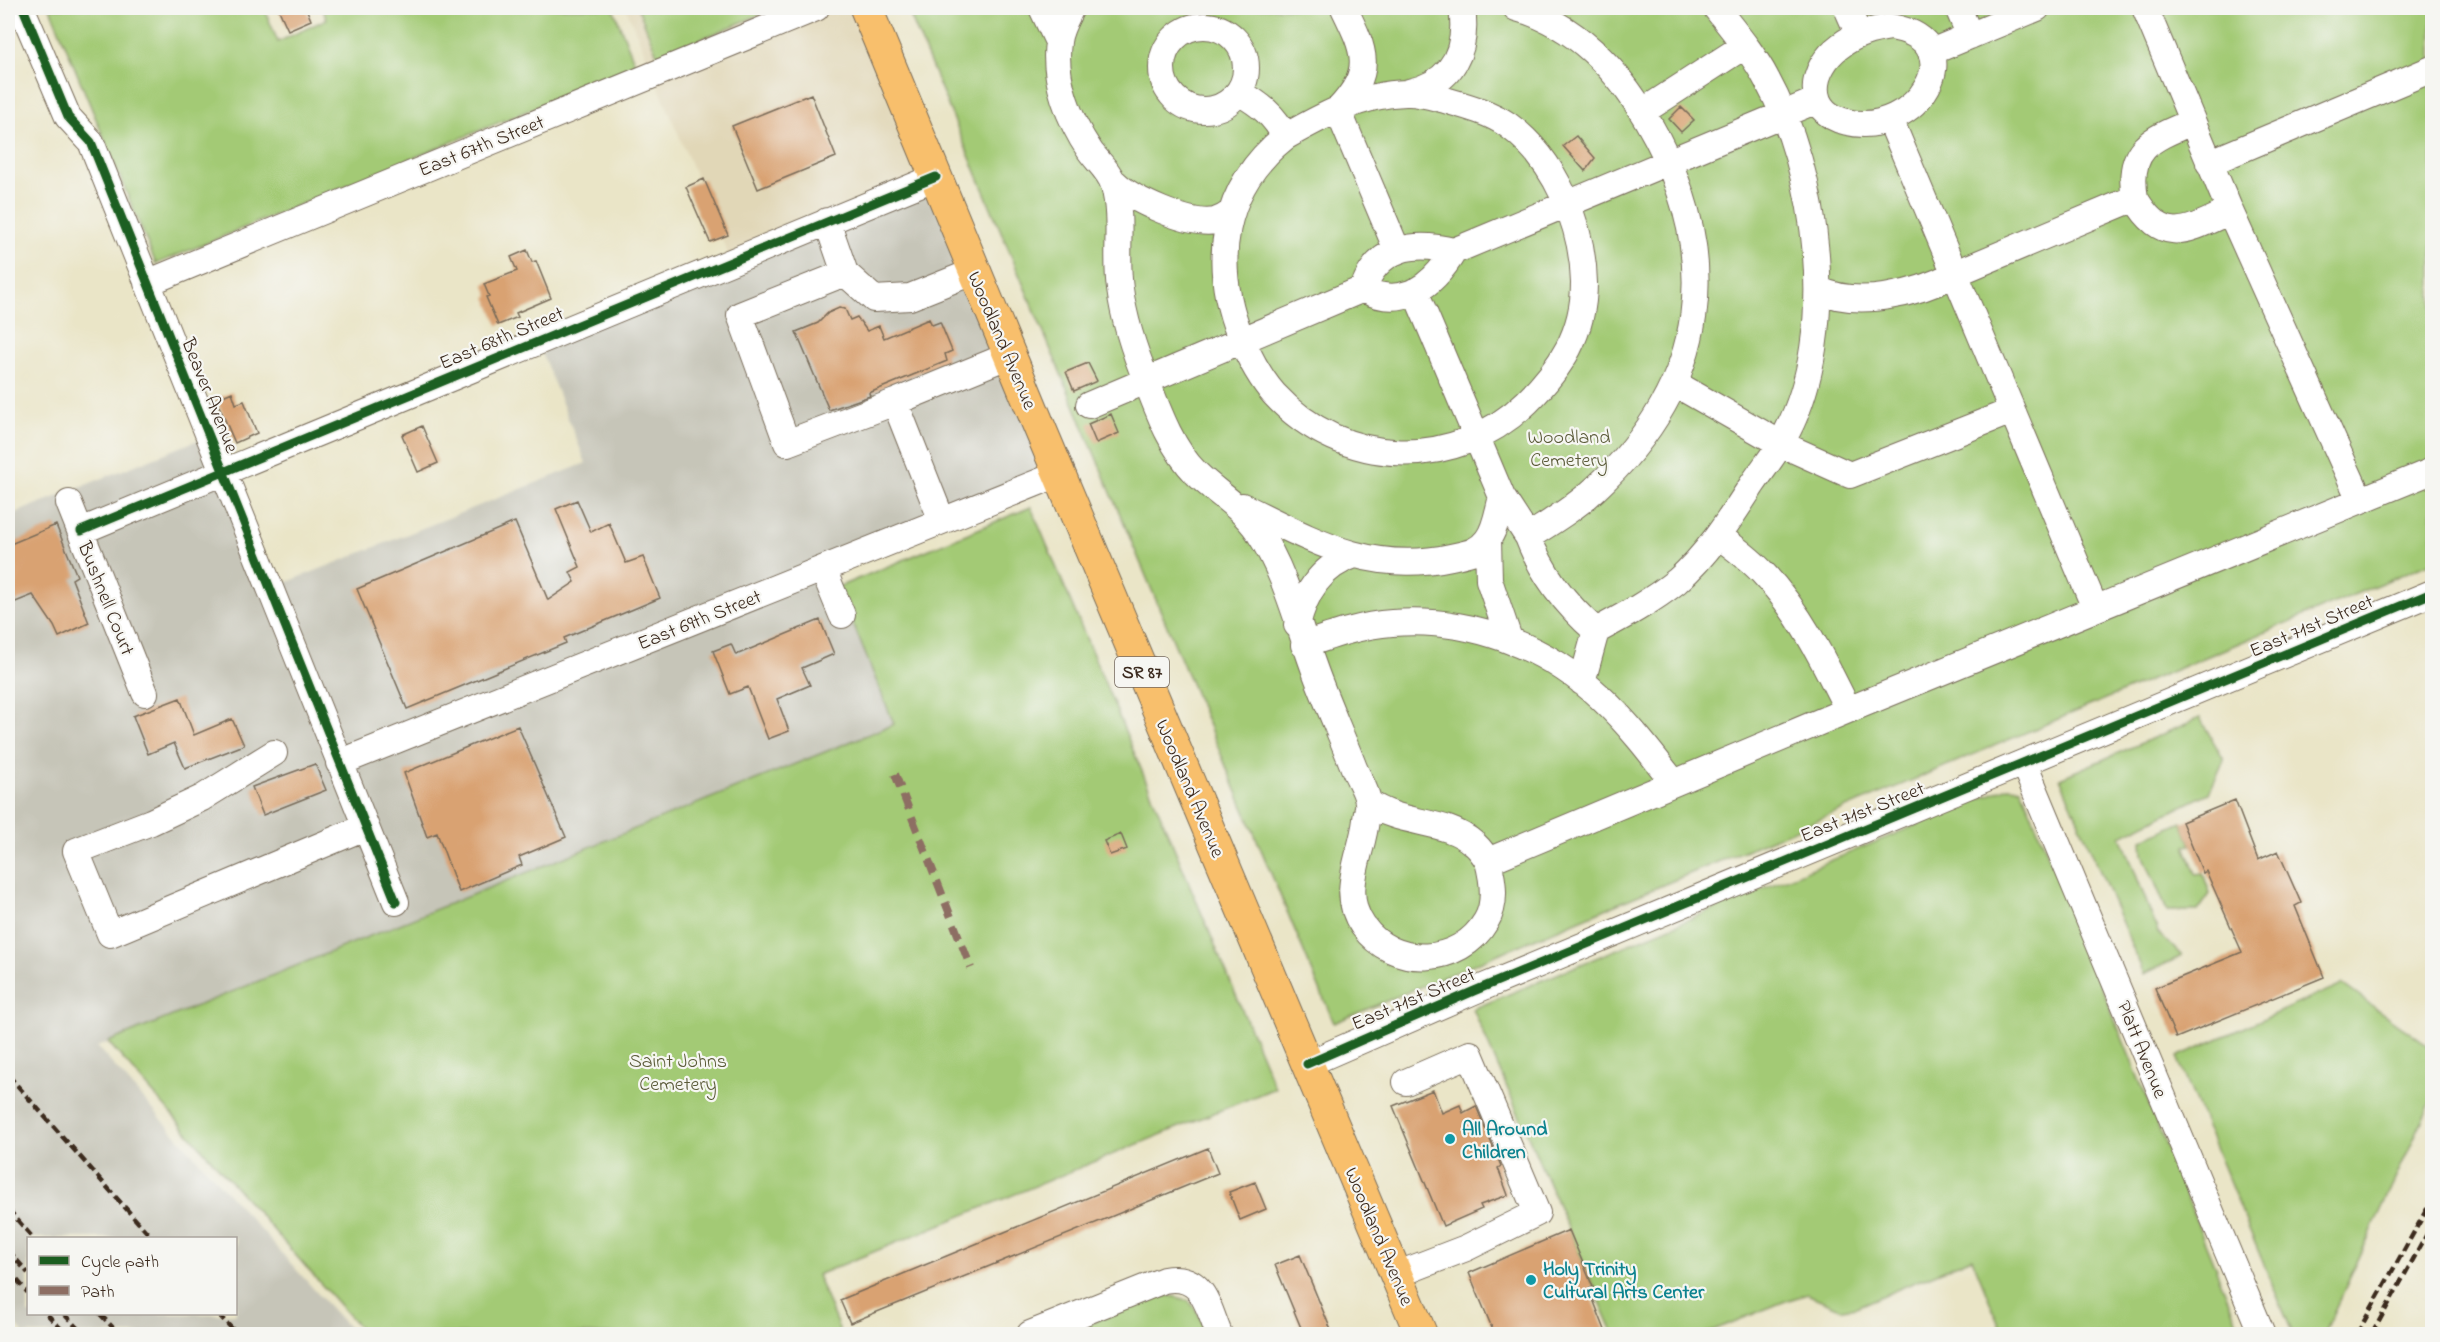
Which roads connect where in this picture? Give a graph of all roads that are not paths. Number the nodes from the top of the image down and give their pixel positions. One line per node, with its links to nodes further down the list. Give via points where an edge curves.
1 (816, 8): 44 (street, East 67th Street)
2 (866, 8): 32 (main road, Woodland Avenue / SR 87)
3 (1042, 8): 16 (street)
4 (1071, 8): 16 (street)
5 (1344, 8): 20 (street, via 1362,54)
6 (1462, 8): 22 (street, via 1464,38 1448,73 1435,84)
7 (1516, 8): 25 (street, via 1538,15 1579,39 1600,57)
8 (1716, 8): 17 (street)
9 (1847, 8): 14 (street)
10 (1958, 8): 15 (street)
11 (2036, 8): 15 (street)
12 (2145, 8): 28 (street)
13 (18, 12): 44 (street, Beaver Avenue, via 68,117 90,142)
14 (1859, 35): 18 (street, via 1891,27 1904,30 1925,43); 23 (street, via 1830,54 1820,69 1815,88)
15 (1970, 36): 18 (street)
16 (1058, 42): 33 (street, via 1066,102 1089,149)
17 (1744, 46): 25 (street); 26 (street, via 1766,77)
18 (1931, 52): 27 (street, via 1929,87 1913,105)
19 (2433, 69): 31 (street)
20 (1363, 73): 22 (street, via 1384,87); 24 (street)
21 (1239, 92): 29 (street, via 1263,107 1278,122)
22 (1409, 92): 24 (street, via 1361,101); 35 (street, via 1478,110 1508,126 1543,163)
23 (1817, 100): 26 (street); 27 (street, via 1834,118 1848,122)
24 (1338, 110): 29 (street); 39 (street)
25 (1642, 112): 30 (street)
26 (1783, 114): 30 (street); 46 (street, via 1809,196)
27 (1890, 118): 43 (street)
28 (2192, 122): 31 (street); 34 (street, via 2144,147 2135,161)
29 (1285, 137): 38 (street, via 1258,162)
30 (1668, 163): 35 (street); 51 (street, via 1690,230 1695,261 1694,320 1688,349)
31 (2209, 163): 36 (street)
32 (936, 177): 37 (street, East 68th Street); 41 (main road, Woodland Avenue / SR 87)
33 (1114, 182): 38 (street, via 1133,198 1159,209); 50 (street, via 1120,287)
34 (2135, 198): 36 (street, via 2146,217 2159,228 2181,231); 43 (street)
35 (1567, 205): 40 (street); 55 (street, via 1579,240 1583,275 1580,319 1573,343 1556,370 1526,403)
36 (2230, 211): 62 (street)
37 (827, 221): 42 (street); 58 (street, East 68th Street)
38 (1223, 224): 48 (street, via 1226,284)
39 (1397, 250): 40 (street, via 1426,246); 45 (street, via 1376,265)
40 (1454, 251): 47 (street, via 1432,281)
41 (975, 271): 42 (street, via 910,297 874,299); 49 (main road, Woodland Avenue / SR 87)
42 (845, 273): 52 (street, via 740,315 787,443)
43 (1954, 274): 46 (street, via 1899,294 1860,299 1830,296); 54 (street)
44 (147, 284): 58 (street, Beaver Avenue)
45 (1363, 289): 47 (street, via 1385,297); 48 (street)
46 (1818, 289): 56 (street, via 1813,344 1802,395)
47 (1415, 291): 55 (street)
48 (1242, 341): 50 (street); 55 (street, via 1276,397 1350,444 1385,452 1420,453 1454,447)
49 (1010, 355): 52 (street); 59 (main road, Woodland Avenue / SR 87)
50 (1146, 381): 53 (street); 61 (street, via 1184,458)
51 (1674, 382): 56 (street); 67 (street, via 1655,418 1614,469 1594,490)
52 (895, 402): 64 (street)
53 (1089, 405)
54 (2012, 411): 56 (street, via 1850,475); 72 (street)
55 (1478, 437): 60 (street)
56 (1781, 444): 66 (street)
57 (2433, 471): 62 (street)
58 (223, 472): 65 (street, East 68th Street); 81 (street, Beaver Avenue)
59 (1059, 474): 64 (street, East 69th Street); 88 (main road, Woodland Avenue / SR 87)
60 (1502, 497): 67 (street); 68 (street)
61 (1228, 500): 69 (street, via 1324,546); 75 (street, via 1260,533)
62 (2360, 500): 72 (street)
63 (69, 503): 65 (street, Bushnell Court)
64 (942, 521): 70 (street, East 69th Street)
65 (81, 531): 78 (street, Bushnell Court)
66 (1719, 536): 74 (street, via 1677,580); 79 (street, via 1782,594)
67 (1528, 537): 74 (street, via 1554,587)
68 (1488, 539): 69 (street, via 1470,553 1434,561 1399,563); 76 (street, via 1489,580)
69 (1354, 555): 75 (street, via 1325,571 1311,587 1305,600)
70 (823, 569): 73 (street); 81 (street, East 69th Street)
71 (2433, 593): 82 (street, East 71st Street)
72 (2095, 608): 79 (street)
73 (842, 615)
74 (1596, 632): 77 (street)
75 (1301, 635): 76 (street, via 1335,634 1392,623 1428,623 1480,629); 84 (street)
76 (1509, 639): 77 (street)
77 (1582, 682): 83 (street, via 1625,723)
78 (145, 693)
79 (1848, 710): 83 (street)
80 (274, 753): 85 (street, via 202,798 76,851 110,934)
81 (339, 763): 85 (street, Beaver Avenue)
82 (2024, 764): 88 (street, East 71st Street); 94 (street, Platt Avenue)
83 (1674, 783): 86 (street)
84 (1368, 802): 86 (street, via 1381,812 1454,831 1474,843); 86 (street, via 1352,893 1364,928 1385,947 1417,958 1437,956 1459,947 1474,935 1487,920 1492,902 1493,881)
85 (365, 827): 87 (street, Beaver Avenue)
86 (1488, 861)
87 (396, 903)
88 (1306, 1064): 90 (main road, Woodland Avenue / SR 87)
89 (1406, 1082): 90 (street, via 1470,1054 1537,1213 1466,1248)
90 (1396, 1275): 93 (main road, Woodland Avenue / SR 87)
91 (1030, 1335): 92 (street, via 1176,1278 1188,1280 1204,1298)
92 (1219, 1335)
93 (1422, 1335)
94 (2262, 1335)

